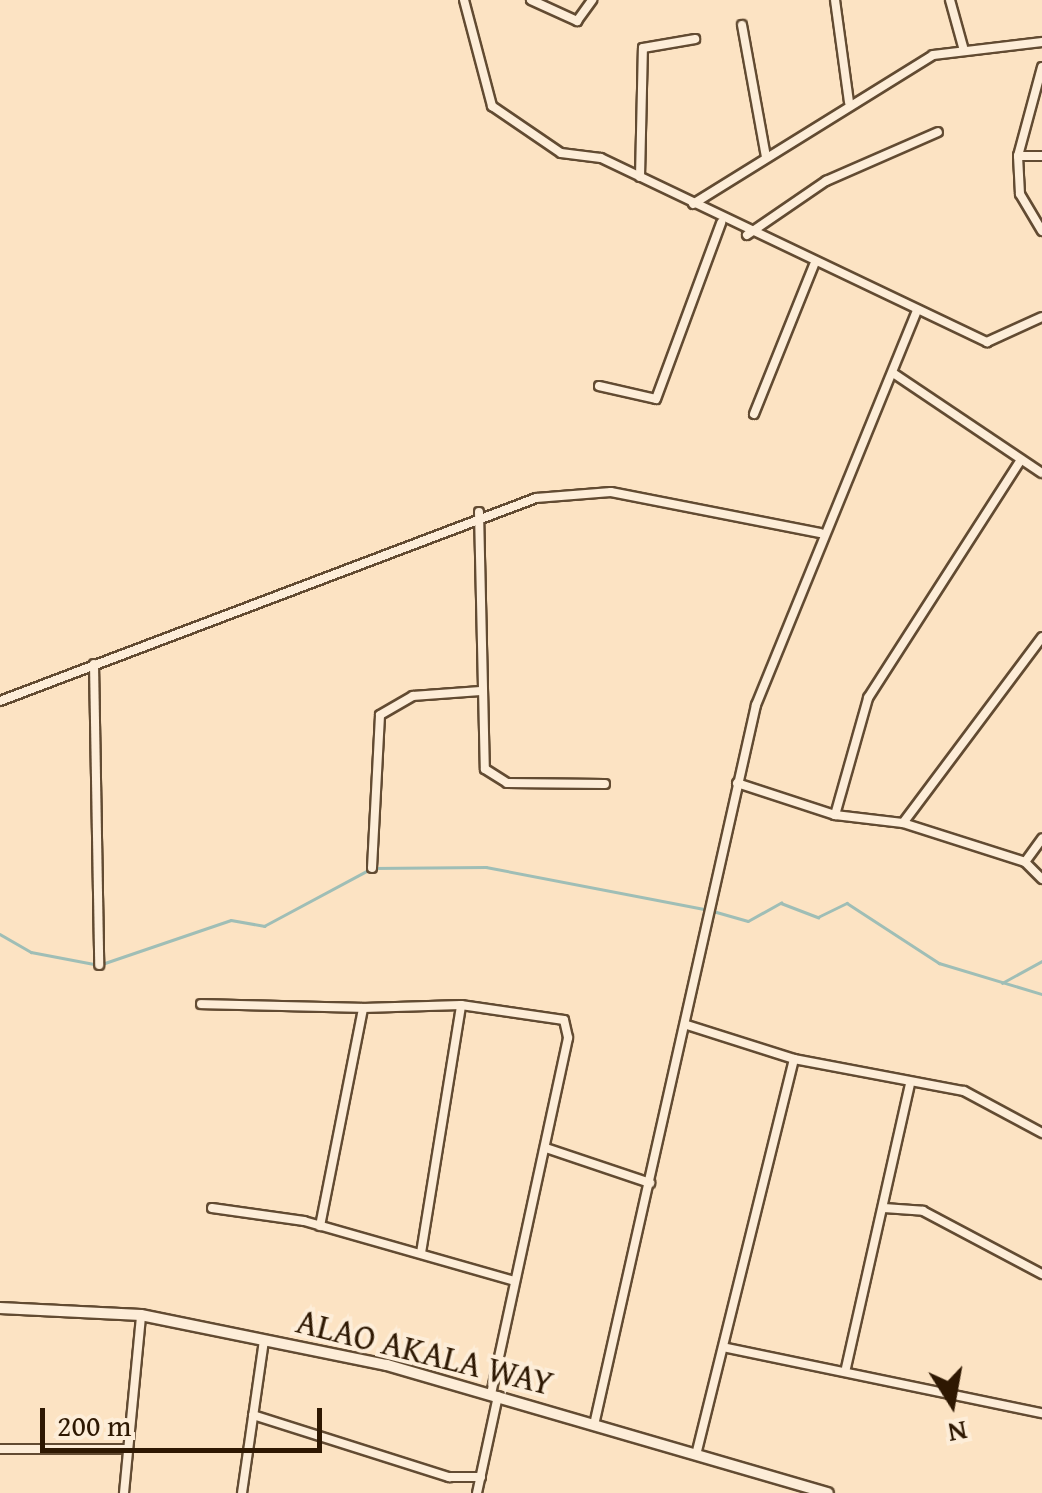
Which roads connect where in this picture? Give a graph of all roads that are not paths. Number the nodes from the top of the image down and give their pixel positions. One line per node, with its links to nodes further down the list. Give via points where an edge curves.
1 (464, 0): 16 (street, via 492,106 561,152)
2 (531, 0): 3 (street, via 578,21)
3 (592, 0)
4 (834, 0): 11 (street)
5 (950, 0): 9 (street)
6 (742, 25): 15 (street)
7 (694, 39): 16 (street, via 644,48)
8 (1042, 42): 9 (street)
9 (963, 47): 11 (street)
10 (1042, 67): 13 (street)
11 (849, 102): 15 (street)
12 (938, 132): 20 (street, via 826,181)
13 (1018, 156): 14 (street); 19 (street, via 1020,194)
14 (1042, 156)
15 (766, 157): 17 (street)
16 (640, 177): 17 (street)
17 (693, 204): 18 (street)
18 (721, 223): 20 (street); 25 (street, via 656,399)
19 (1042, 231)
20 (747, 235): 21 (street)
21 (814, 265): 22 (street); 26 (street)
22 (916, 310): 23 (street, via 993,344); 24 (street)
23 (1042, 317)
24 (893, 373): 27 (street); 30 (street)
25 (599, 386)
26 (754, 414)
27 (1020, 461): 28 (street); 37 (street, via 868,698)
28 (1042, 474)
29 (479, 512): 30 (street, via 611,492); 32 (street); 33 (street)
30 (820, 533): 35 (street)
31 (1042, 637): 38 (street)
32 (94, 664): 34 (street); 43 (street)
33 (480, 691): 36 (street, via 483,762 493,779); 41 (street, via 412,696 380,715)
34 (0, 701)
35 (737, 783): 37 (street); 47 (street)
36 (605, 784)
37 (835, 816): 38 (street)
38 (903, 823): 40 (street)
39 (1042, 839): 40 (street)
40 (1026, 862): 42 (street)
41 (372, 868)
42 (1042, 880)
43 (100, 965)
44 (201, 1004): 46 (street)
45 (462, 1005): 46 (street); 51 (street, via 544,1012 568,1025); 56 (street)
46 (363, 1008): 55 (street)
47 (688, 1025): 48 (street); 52 (street)
48 (794, 1059): 49 (street); 62 (street)
49 (910, 1085): 50 (street, via 964,1090); 54 (street)
50 (1042, 1134)
51 (546, 1148): 52 (street); 58 (street)
52 (650, 1184): 67 (street)
53 (212, 1208): 55 (street)
54 (884, 1208): 57 (street, via 924,1212); 63 (street)
55 (320, 1226): 56 (street)
56 (420, 1253): 58 (street)
57 (1042, 1274)
58 (516, 1280): 64 (street)
59 (0, 1308): 60 (street, ALAO AKALA WAY)
60 (141, 1314): 61 (street, ALAO AKALA WAY); 69 (street)
61 (264, 1341): 64 (street, ALAO AKALA WAY); 66 (street)
62 (728, 1348): 63 (street); 70 (street)
63 (846, 1368): 65 (street)
64 (494, 1395): 67 (street, ALAO AKALA WAY); 71 (street)
65 (1042, 1413)
66 (253, 1416): 71 (street, via 449,1477); 74 (street)
67 (594, 1424): 70 (street, ALAO AKALA WAY)
68 (0, 1449): 69 (street)
69 (127, 1449): 73 (street)
70 (696, 1455): 72 (street, ALAO AKALA WAY)
71 (481, 1477): 75 (street)
72 (799, 1490): 76 (street, ALAO AKALA WAY)
73 (124, 1493)
74 (242, 1493)
75 (477, 1493)
76 (828, 1493)

